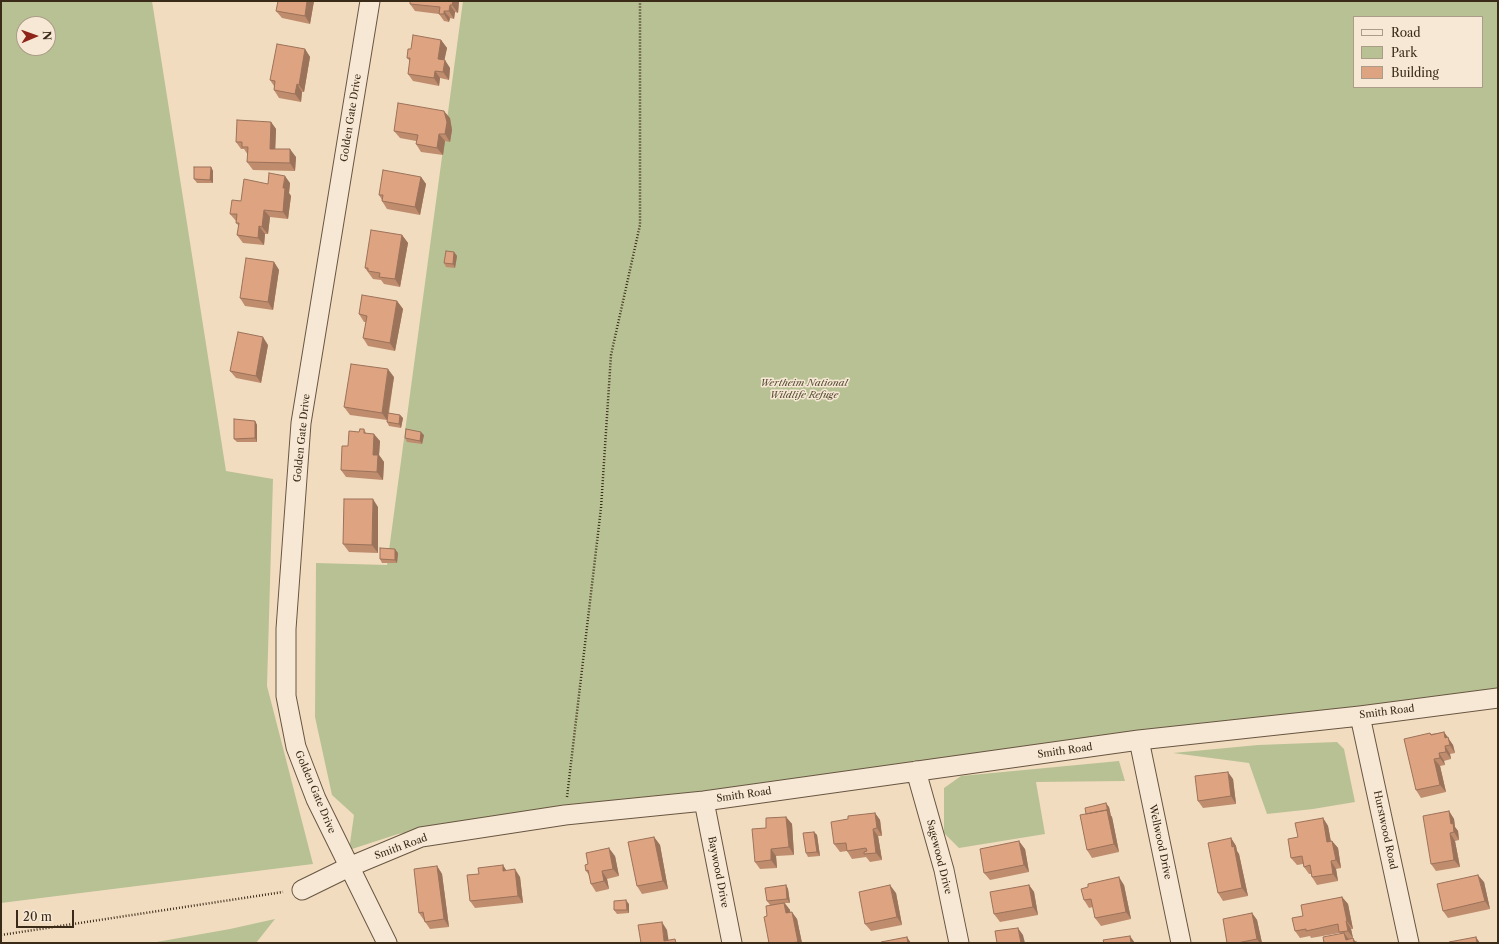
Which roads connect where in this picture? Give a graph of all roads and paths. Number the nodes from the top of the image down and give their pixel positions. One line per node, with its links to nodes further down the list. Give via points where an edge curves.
1 (370, 1): 9 (street, Golden Gate Drive, via 301,423 286,629 286,696 296,747 316,799)
2 (640, 1): 8 (path, via 640,225 611,355 601,508)
3 (1498, 698): 4 (street, Smith Road)
4 (1360, 716): 5 (street, Smith Road); 16 (street, Hurstwood Road)
5 (1139, 740): 6 (street, Smith Road); 15 (street, Wellwood Drive)
6 (916, 771): 7 (street, Smith Road); 14 (street, Sagewood Drive, via 944,870)
7 (704, 801): 8 (street, Smith Road); 13 (street, Baywood Drive)
8 (565, 815): 9 (street, Smith Road, via 421,837)
9 (349, 867): 10 (street, Smith Road); 12 (street, Golden Gate Drive)
10 (302, 890): 11 (path)
11 (1, 935)
12 (387, 943)
13 (732, 943)
14 (959, 943)
15 (1181, 943)
16 (1409, 943)

